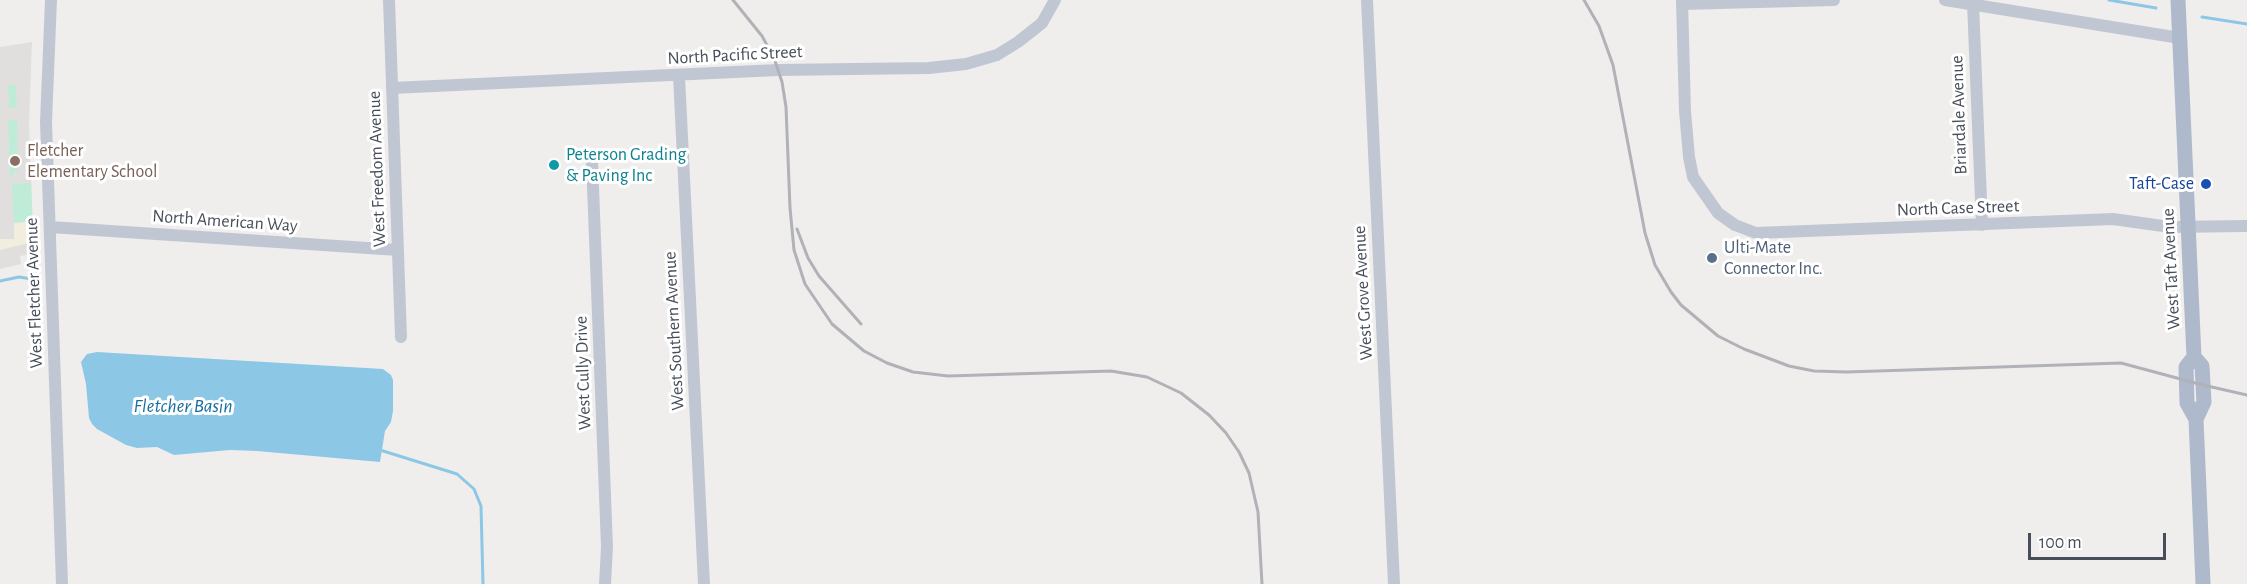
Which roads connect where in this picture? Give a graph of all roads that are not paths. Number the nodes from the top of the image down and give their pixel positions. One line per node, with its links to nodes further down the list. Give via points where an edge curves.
1 (51, 0): 16 (street, West Fletcher Avenue, via 46,93)
2 (390, 0): 12 (street, West Freedom Avenue)
3 (1055, 0): 11 (street, North Pacific Street, via 1042,22 1018,42 998,55 966,64)
4 (1368, 0): 23 (street, West Grove Avenue)
5 (1834, 0): 8 (street)
6 (1945, 0): 9 (street)
7 (2178, 0): 10 (main road, West Taft Avenue)
8 (1682, 2): 14 (street, North Case Street, via 1689,157 1693,177 1718,213 1756,233)
9 (1973, 3): 10 (street); 14 (street, Briardale Avenue)
10 (2180, 38): 17 (main road, West Taft Avenue)
11 (679, 76): 12 (street, North Pacific Street); 22 (street, West Southern Avenue)
12 (392, 88): 18 (street, West Freedom Avenue)
13 (592, 161): 21 (street, West Cully Drive, via 607,547)
14 (1982, 225): 17 (street, North Case Street, via 2113,219)
15 (2247, 226): 17 (street, North Case Street)
16 (50, 227): 18 (street, North American Way); 20 (street, West Fletcher Avenue)
17 (2188, 227): 24 (main road, West Taft Avenue, via 2194,357 2186,367 2187,404 2196,418)
18 (398, 250): 19 (street, West Freedom Avenue)
19 (401, 337)
20 (62, 584)
21 (605, 584)
22 (704, 584)
23 (1394, 584)
24 (2203, 584)

